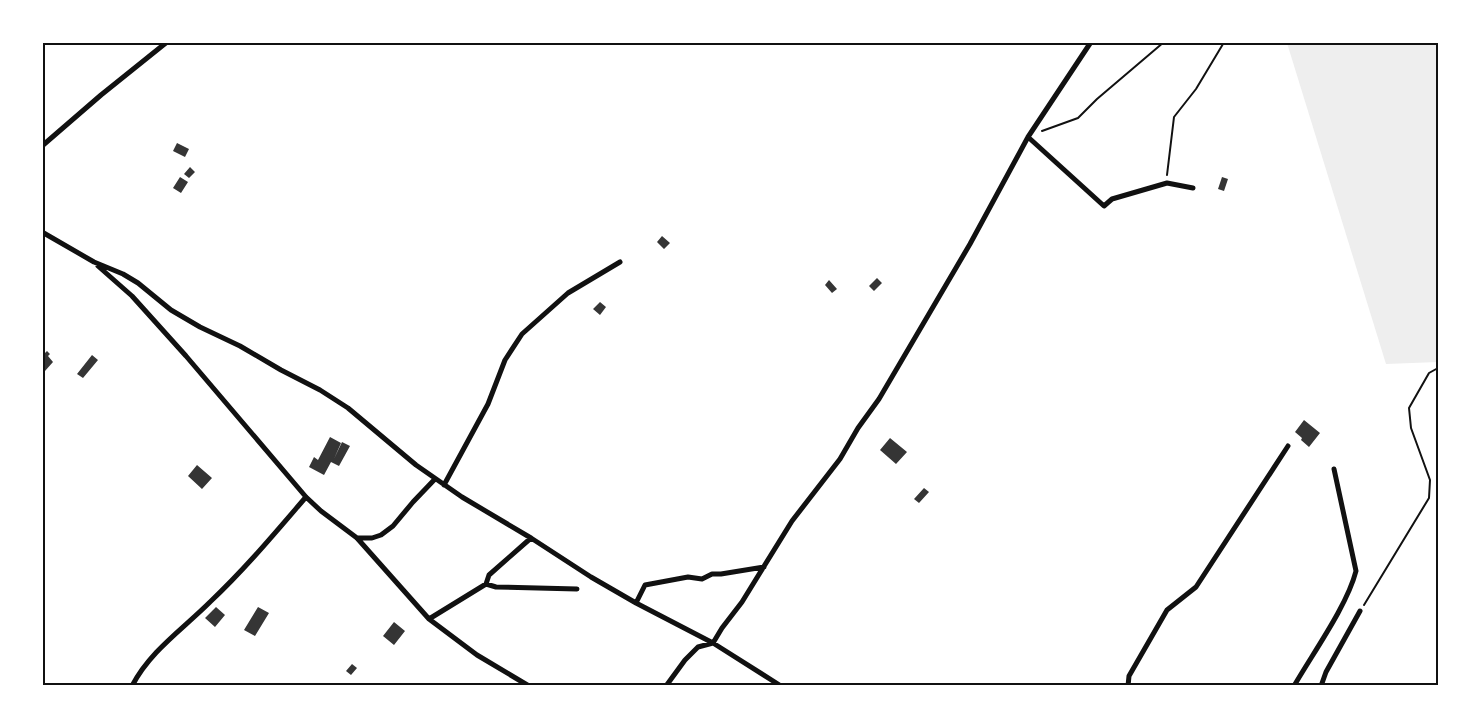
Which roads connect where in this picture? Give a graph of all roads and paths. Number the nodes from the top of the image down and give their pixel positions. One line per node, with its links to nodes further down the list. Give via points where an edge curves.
1 (167, 42): 6 (street)
2 (1091, 42): 5 (street)
3 (1164, 42): 5 (path, via 1078,118)
4 (1226, 42): 7 (path, via 1174,117)
5 (1028, 137): 7 (street, via 1104,206 1112,199); 20 (street, via 888,384 840,459 792,521)
6 (42, 146)
7 (1166, 183): 8 (street)
8 (1193, 188)
9 (42, 232): 10 (street)
10 (94, 262): 15 (street, via 138,283 171,310 200,327 320,390 348,408); 17 (street, via 132,296)
11 (620, 262): 16 (street, via 568,293 522,334 505,360 488,404)
12 (1438, 368): 24 (path, via 1428,373 1409,408 1411,428 1430,480 1429,498)
13 (1288, 446): 31 (street, via 1196,587 1167,610 1129,676)
14 (1334, 469): 32 (street, via 1356,571 1353,583)
15 (436, 479): 16 (street); 18 (street, via 394,526 372,538)
16 (444, 485): 19 (street)
17 (306, 497): 18 (street); 27 (street, via 211,602 150,659)
18 (357, 538): 25 (street)
19 (531, 538): 21 (street, via 489,575); 23 (street)
20 (764, 567): 23 (street, via 712,574 702,579 688,577 645,585); 26 (street)
21 (486, 584): 22 (street, via 496,588); 25 (street)
22 (577, 589)
23 (636, 603): 26 (street)
24 (1360, 611): 33 (street, via 1326,672)
25 (429, 619): 28 (street, via 478,655)
26 (713, 643): 29 (street, via 698,647); 30 (street)
27 (132, 686)
28 (529, 686)
29 (666, 686)
30 (781, 686)
31 (1128, 686)
32 (1294, 686)
33 (1322, 686)

